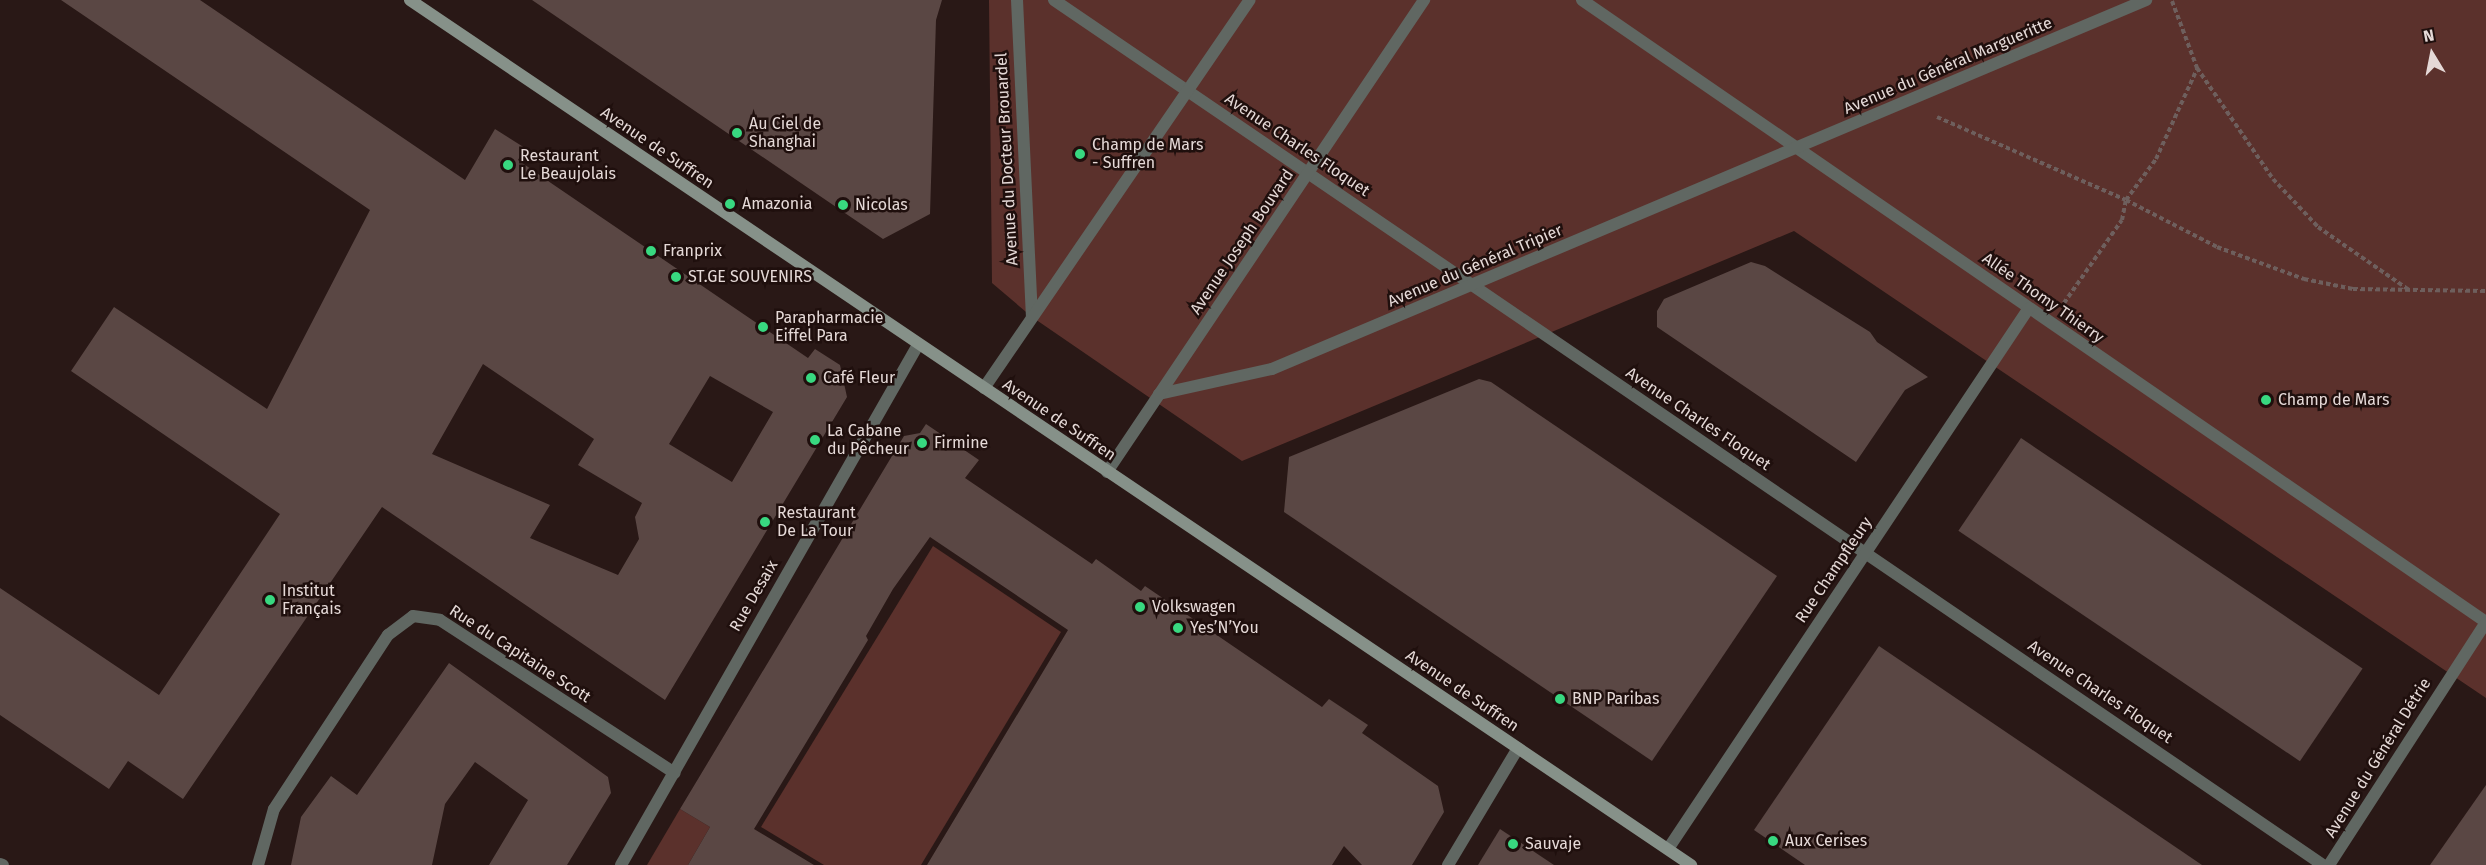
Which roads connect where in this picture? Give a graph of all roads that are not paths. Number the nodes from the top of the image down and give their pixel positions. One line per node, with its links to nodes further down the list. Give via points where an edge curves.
1 (410, 0): 14 (main road, Avenue de Suffren)
2 (1017, 0): 13 (street, Avenue du Docteur Brouardel)
3 (1054, 0): 8 (street, Avenue Charles Floquet)
4 (1250, 0): 8 (street)
5 (1424, 0): 10 (street, Avenue Joseph Bouvard)
6 (1582, 0): 9 (street, Allée Thomy Thierry)
7 (2146, 0): 9 (street, Avenue du Général Margueritte)
8 (1188, 91): 10 (street, Avenue Charles Floquet); 13 (street)
9 (1796, 148): 11 (street, Avenue du Général Tripier); 12 (street, Allée Thomy Thierry)
10 (1309, 171): 11 (street, Avenue Charles Floquet); 16 (street, Avenue Joseph Bouvard)
11 (1471, 286): 16 (street, Avenue du Général Tripier, via 1272,369); 18 (street, Avenue Charles Floquet)
12 (2029, 308): 18 (street, Rue Champfleury); 19 (street, Allée Thomy Thierry)
13 (1032, 317): 15 (street)
14 (918, 345): 15 (main road, Avenue de Suffren); 21 (street, Rue Desaix)
15 (984, 388): 17 (main road, Avenue de Suffren)
16 (1159, 394): 17 (street, Avenue Joseph Bouvard)
17 (1107, 472): 20 (main road, Avenue de Suffren)
18 (1866, 551): 22 (street, Rue Champfleury); 27 (street, Avenue Charles Floquet)
19 (2486, 622): 28 (street, Avenue du Général Détrie)
20 (1518, 748): 22 (main road, Avenue de Suffren); 25 (street)
21 (675, 773): 23 (street, Rue du Capitaine Scott, via 440,620 413,616 388,635 274,808); 24 (street, Rue Desaix)
22 (1668, 849): 26 (main road, Avenue de Suffren)
23 (258, 865)
24 (621, 865)
25 (1448, 865)
26 (1691, 865)
27 (2323, 865)
28 (2329, 865)

